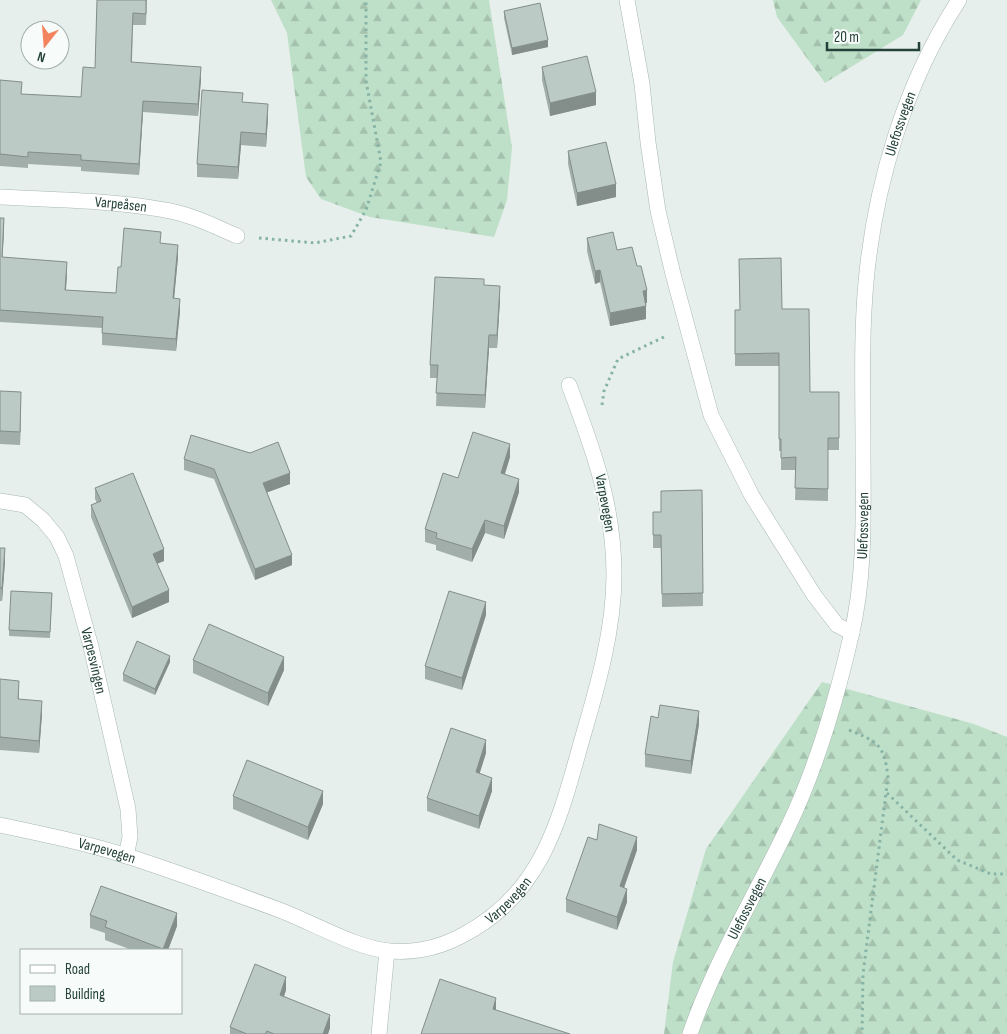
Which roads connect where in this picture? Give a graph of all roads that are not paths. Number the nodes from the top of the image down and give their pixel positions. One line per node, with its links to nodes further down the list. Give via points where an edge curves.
1 (627, 0): 7 (street, via 642,84 658,211 711,415 752,496 827,613 837,625)
2 (959, 0): 7 (street, Ulefossvegen, via 924,63 904,110 874,223 864,315 860,572)
3 (0, 197): 4 (street, Varpeåsen, via 166,210 198,219)
4 (237, 236)
5 (569, 385): 10 (street, Varpevegen, via 604,483 614,576 606,642 592,706 560,818 533,874 509,903 480,926 429,948)
6 (0, 501): 9 (street, Varpesvingen, via 26,505 57,536 66,556 91,647 128,809 130,837)
7 (852, 633): 12 (street, Ulefossvegen, via 805,787 788,827 720,958)
8 (0, 825): 9 (street, Varpevegen)
9 (126, 856): 10 (street, Varpevegen)
10 (387, 951): 11 (street)
11 (380, 1034)
12 (690, 1034)

